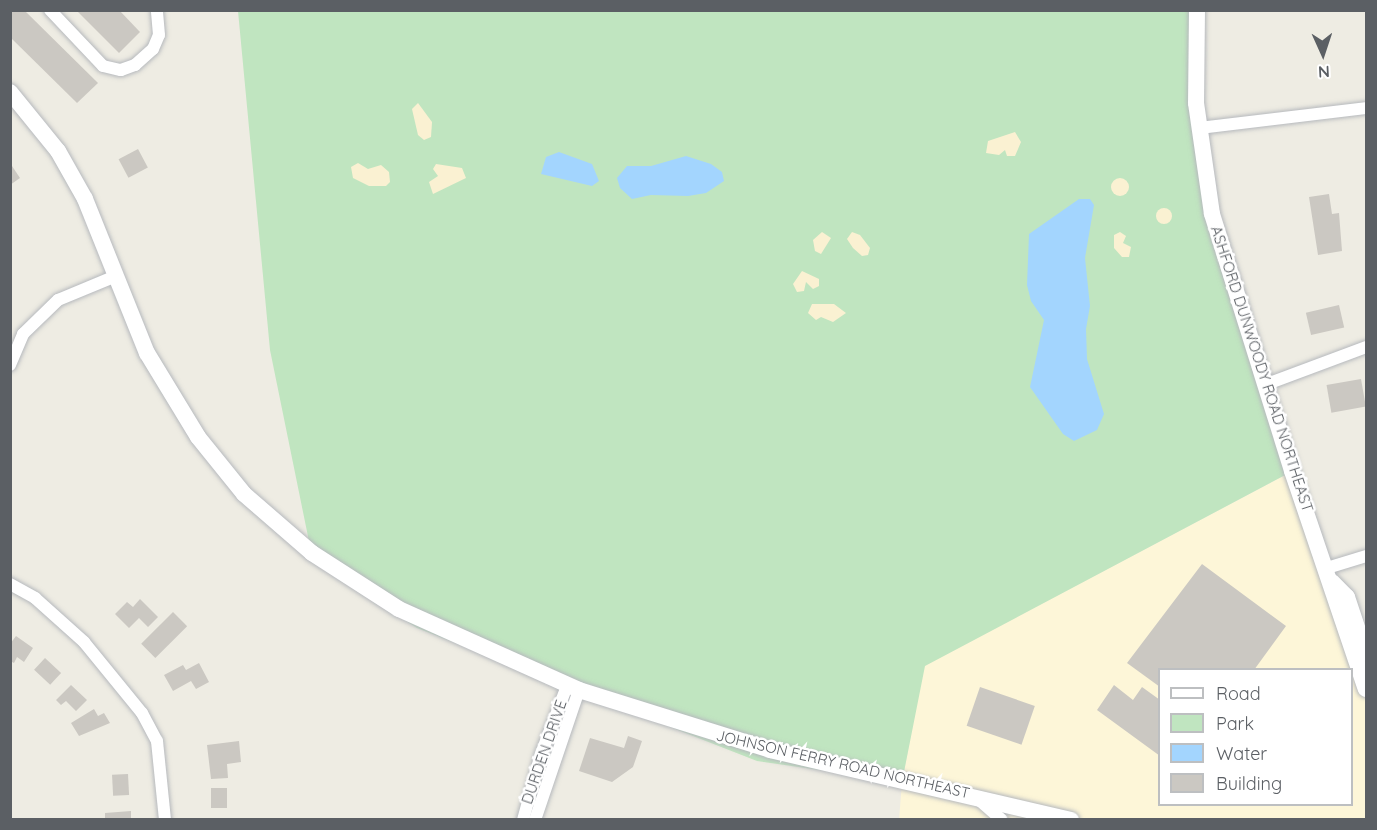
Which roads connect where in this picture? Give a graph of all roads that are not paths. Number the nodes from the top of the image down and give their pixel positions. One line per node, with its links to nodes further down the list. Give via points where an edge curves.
1 (50, 10): 2 (street, via 103,66 121,70 153,49 159,35)
2 (157, 10)
3 (1197, 10): 6 (main road, ASHFORD DUNWOODY ROAD NORTHEAST, via 1194,61)
4 (10, 92): 7 (main road, JOHNSON FERRY ROAD NORTHEAST, via 69,171 85,199)
5 (1366, 108): 6 (street)
6 (1199, 128): 10 (main road, ASHFORD DUNWOODY ROAD NORTHEAST, via 1212,213 1226,266)
7 (116, 276): 9 (street, via 58,300 23,334); 15 (main road, JOHNSON FERRY ROAD NORTHEAST, via 147,353 198,437 259,508 312,553 399,609)
8 (1366, 347): 10 (street)
9 (10, 365)
10 (1267, 384): 12 (main road, ASHFORD DUNWOODY ROAD NORTHEAST, via 1292,471)
11 (1366, 556): 12 (street)
12 (1330, 575): 14 (main road, ASHFORD DUNWOODY ROAD NORTHEAST, via 1347,597); 16 (main road, ASHFORD DUNWOODY ROAD NORTHEAST, via 1334,601)
13 (10, 584): 20 (street, via 35,598 84,642 142,713 157,741)
14 (1366, 654)
15 (573, 688): 17 (main road, JOHNSON FERRY ROAD NORTHEAST, via 770,750); 21 (street, DURDEN DRIVE, via 541,754); 22 (street, DURDEN DRIVE)
16 (1366, 689)
17 (974, 795): 18 (main road, JOHNSON FERRY ROAD NORTHEAST); 23 (street)
18 (1021, 813): 19 (main road, JOHNSON FERRY ROAD NORTHEAST)
19 (1041, 816): 24 (main road, JOHNSON FERRY ROAD NORTHEAST)
20 (165, 819)
21 (523, 819)
22 (534, 819)
23 (1002, 819)
24 (1071, 819)

